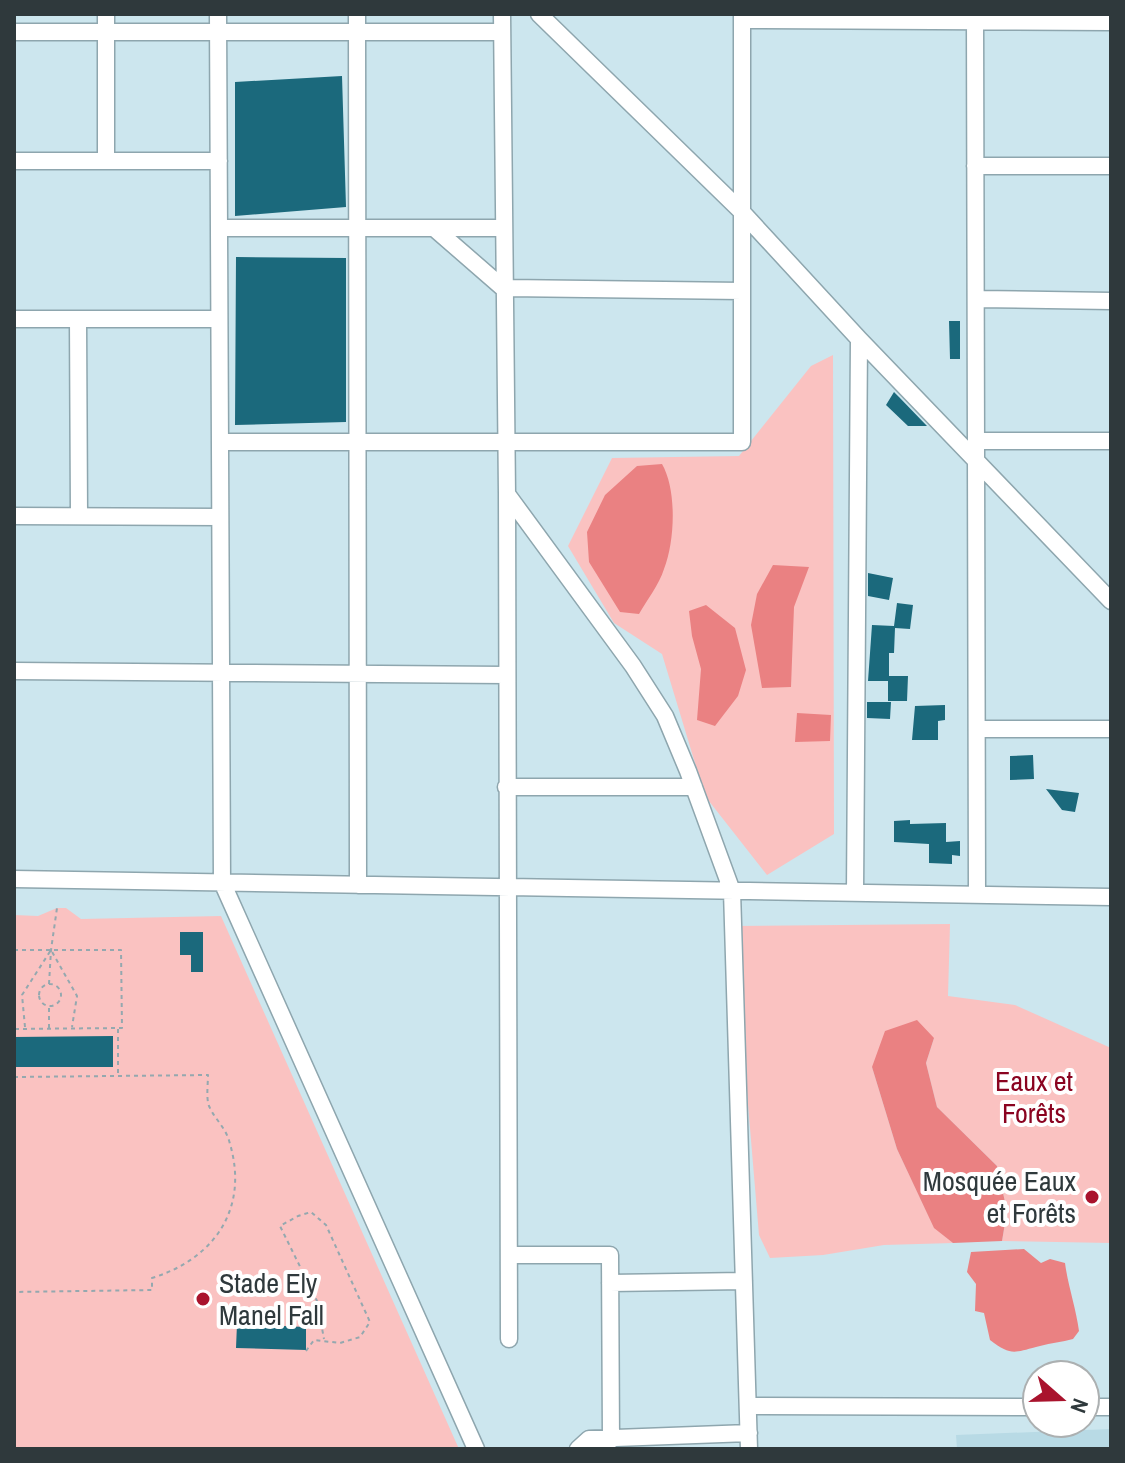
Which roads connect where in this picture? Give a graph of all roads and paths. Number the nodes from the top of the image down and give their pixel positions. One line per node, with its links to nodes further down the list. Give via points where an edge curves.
1 (106, 14): 10 (street)
2 (218, 14): 11 (street)
3 (357, 14): 12 (street)
4 (502, 14): 13 (street)
5 (539, 14): 19 (street)
6 (742, 17): 7 (street); 19 (street)
7 (975, 18): 8 (street); 17 (street)
8 (1111, 22)
9 (14, 32): 10 (street)
10 (106, 32): 11 (street); 15 (street)
11 (218, 32): 12 (street); 16 (street)
12 (357, 32): 13 (street); 21 (street)
13 (502, 32): 23 (street)
14 (14, 161): 15 (street)
15 (106, 161): 16 (street)
16 (219, 161): 20 (street)
17 (975, 166): 18 (street); 26 (street)
18 (1111, 166)
19 (742, 212): 25 (street); 31 (street)
20 (219, 228): 21 (street); 30 (street)
21 (356, 228): 22 (street); 35 (street)
22 (434, 228): 23 (street); 24 (street)
23 (503, 228): 24 (street)
24 (503, 288): 25 (street); 36 (street)
25 (742, 291): 36 (street, via 742,442)
26 (976, 299): 27 (street); 32 (street)
27 (1111, 301)
28 (14, 319): 29 (street)
29 (78, 319): 30 (street); 40 (street)
30 (219, 319): 34 (street)
31 (859, 339): 37 (street); 56 (street)
32 (976, 441): 33 (street); 37 (street)
33 (1111, 441)
34 (220, 442): 35 (street); 41 (street)
35 (358, 442): 36 (street); 45 (street)
36 (504, 442): 38 (street)
37 (976, 461): 42 (street); 47 (street)
38 (507, 494): 46 (street); 50 (street, via 665,716)
39 (14, 516): 40 (street)
40 (79, 516): 41 (street)
41 (220, 517): 44 (street)
42 (1111, 601)
43 (14, 671): 44 (street)
44 (221, 672): 45 (street); 52 (street)
45 (357, 675): 46 (street); 53 (street)
46 (506, 675): 49 (street)
47 (977, 729): 48 (street); 57 (street)
48 (1111, 729)
49 (506, 787): 50 (street); 54 (street)
50 (694, 787): 55 (street)
51 (14, 879): 52 (street)
52 (222, 882): 53 (street); 82 (street)
53 (358, 885): 54 (street)
54 (507, 887): 55 (street); 71 (street)
55 (732, 891): 56 (street); 72 (street)
56 (855, 893): 57 (street)
57 (977, 895): 58 (street)
58 (1111, 897)
59 (57, 908): 61 (path)
60 (14, 950): 61 (path)
61 (51, 950): 62 (path); 64 (path, via 77,996); 65 (path, via 121,950); 67 (path, via 22,995)
62 (49, 984): 63 (path, via 38,994); 63 (path, via 59,988 61,996)
63 (49, 1007): 68 (path)
64 (72, 1028): 65 (path); 68 (path)
65 (118, 1028): 69 (path)
66 (14, 1029): 67 (path)
67 (25, 1029): 68 (path)
68 (49, 1029)
69 (118, 1076): 70 (path); 74 (path, via 208,1075 209,1105 224,1126 234,1157 236,1178 228,1217 202,1253 152,1278 152,1290)
70 (14, 1077)
71 (509, 1255): 73 (street, via 610,1255); 76 (street)
72 (744, 1281): 73 (street); 78 (street)
73 (610, 1283): 80 (street)
74 (14, 1292)
75 (324, 1339): 75 (path, via 340,1343 360,1337 370,1322 326,1225 311,1212 280,1226 317,1301); 77 (path, via 314,1340)
76 (509, 1339)
77 (306, 1351)
78 (748, 1406): 79 (street); 81 (street)
79 (1021, 1407)
80 (611, 1440): 81 (street); 83 (street, via 589,1439)
81 (749, 1441)
82 (476, 1449)
83 (578, 1449)

